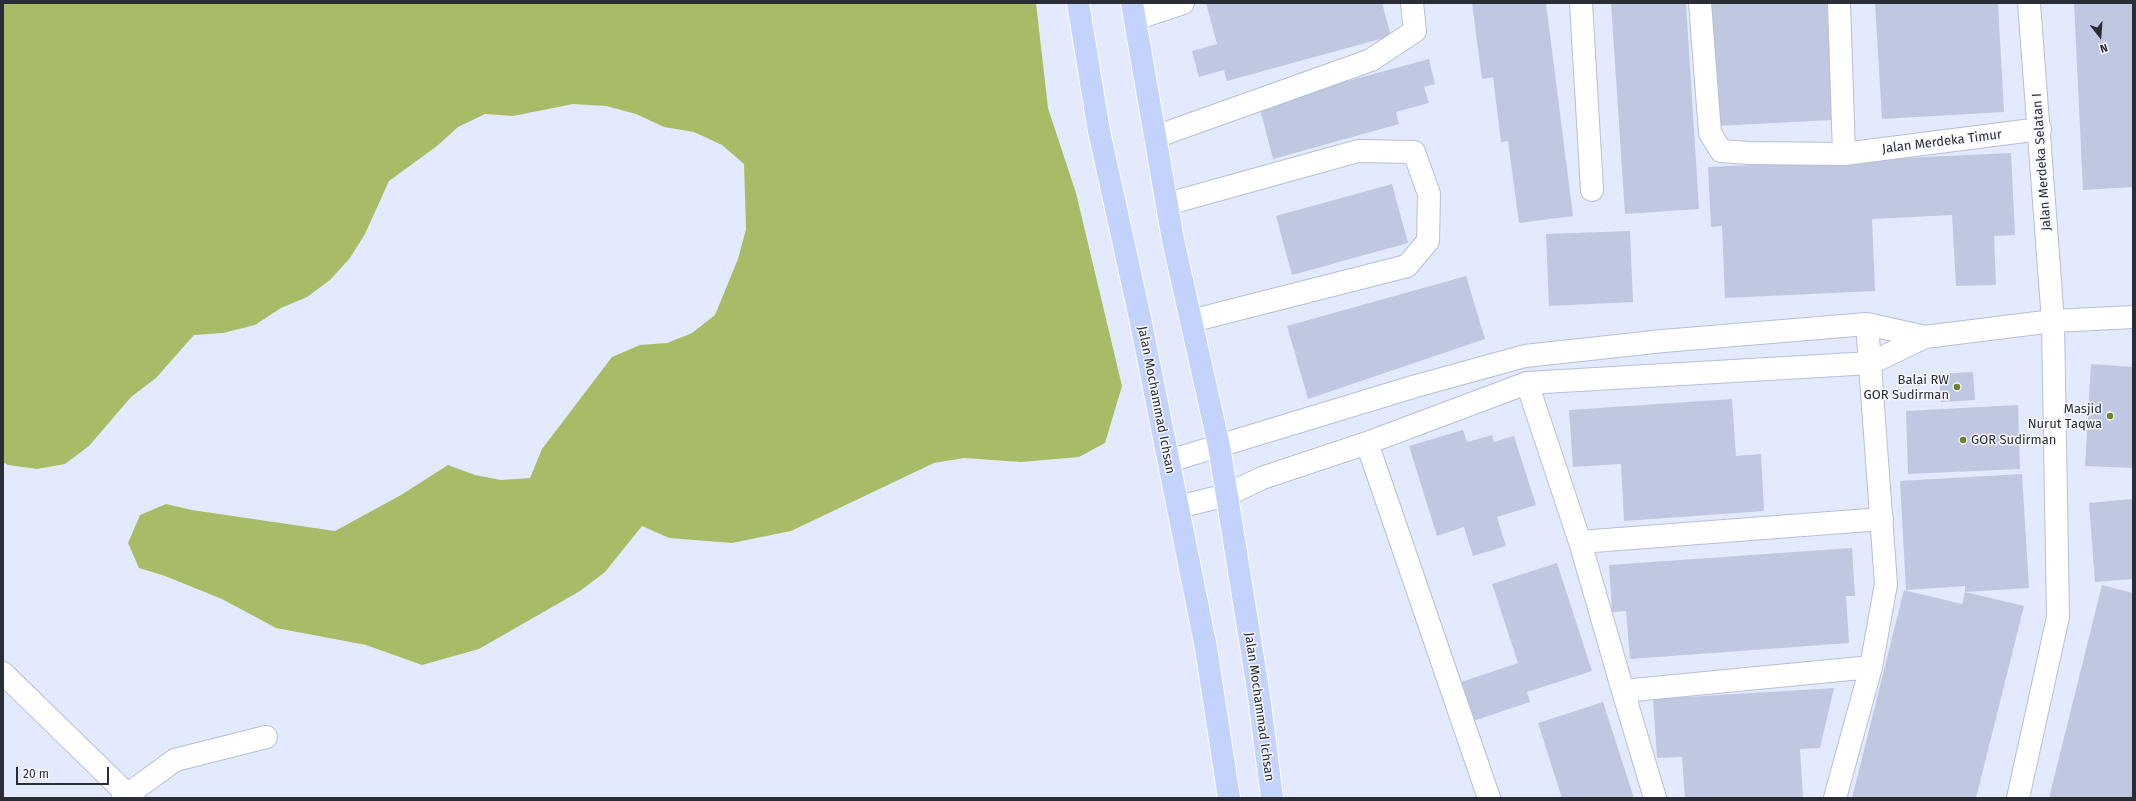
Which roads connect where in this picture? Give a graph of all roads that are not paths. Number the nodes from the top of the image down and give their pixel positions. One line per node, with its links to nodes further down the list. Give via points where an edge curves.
1 (1078, 3): 23 (main road, Jalan Mochammad Ichsan, via 1099,131)
2 (1183, 3): 8 (street)
3 (1412, 3): 10 (street, via 1415,31 1371,60)
4 (1581, 3): 12 (street)
5 (1700, 3): 11 (street, Jalan Merdeka Timur, via 1710,133 1721,150 1750,153)
6 (1839, 3): 11 (street)
7 (2030, 3): 9 (street, Jalan Merdeka Selatan I)
8 (1133, 11): 10 (main road, Jalan Mochammad Ichsan)
9 (2040, 130): 11 (street, Jalan Merdeka Timur); 16 (street, Jalan Merdeka Selatan I)
10 (1155, 137): 13 (main road, Jalan Mochammad Ichsan)
11 (1844, 154)
12 (1592, 190)
13 (1167, 204): 15 (main road, Jalan Mochammad Ichsan); 15 (street, via 1358,152 1414,152 1429,194 1428,241 1407,266)
14 (2133, 317): 16 (street)
15 (1191, 321): 22 (main road, Jalan Mochammad Ichsan)
16 (2053, 321): 18 (street); 38 (street, Jalan Merdeka Selatan I, via 2058,617)
17 (1867, 324): 18 (street); 19 (street); 22 (street, via 1663,341 1525,356)
18 (1925, 337): 19 (street)
19 (1871, 363): 20 (street); 26 (street)
20 (1527, 383): 21 (street); 27 (street)
21 (1368, 443): 24 (street, via 1262,478); 35 (street)
22 (1219, 446): 23 (street); 24 (main road, Jalan Mochammad Ichsan)
23 (1169, 462): 25 (main road, Jalan Mochammad Ichsan)
24 (1227, 495): 25 (street); 34 (main road, Jalan Mochammad Ichsan, via 1259,696)
25 (1178, 507): 33 (main road, Jalan Mochammad Ichsan, via 1206,648)
26 (1882, 519): 27 (street); 28 (street, via 1886,584)
27 (1580, 542): 30 (street)
28 (1870, 667): 30 (street); 37 (street)
29 (3, 673): 32 (street)
30 (1623, 691): 36 (street)
31 (266, 737): 32 (street, via 175,760)
32 (125, 796)
33 (1229, 798)
34 (1272, 798)
35 (1489, 798)
36 (1655, 798)
37 (1835, 798)
38 (2018, 798)

